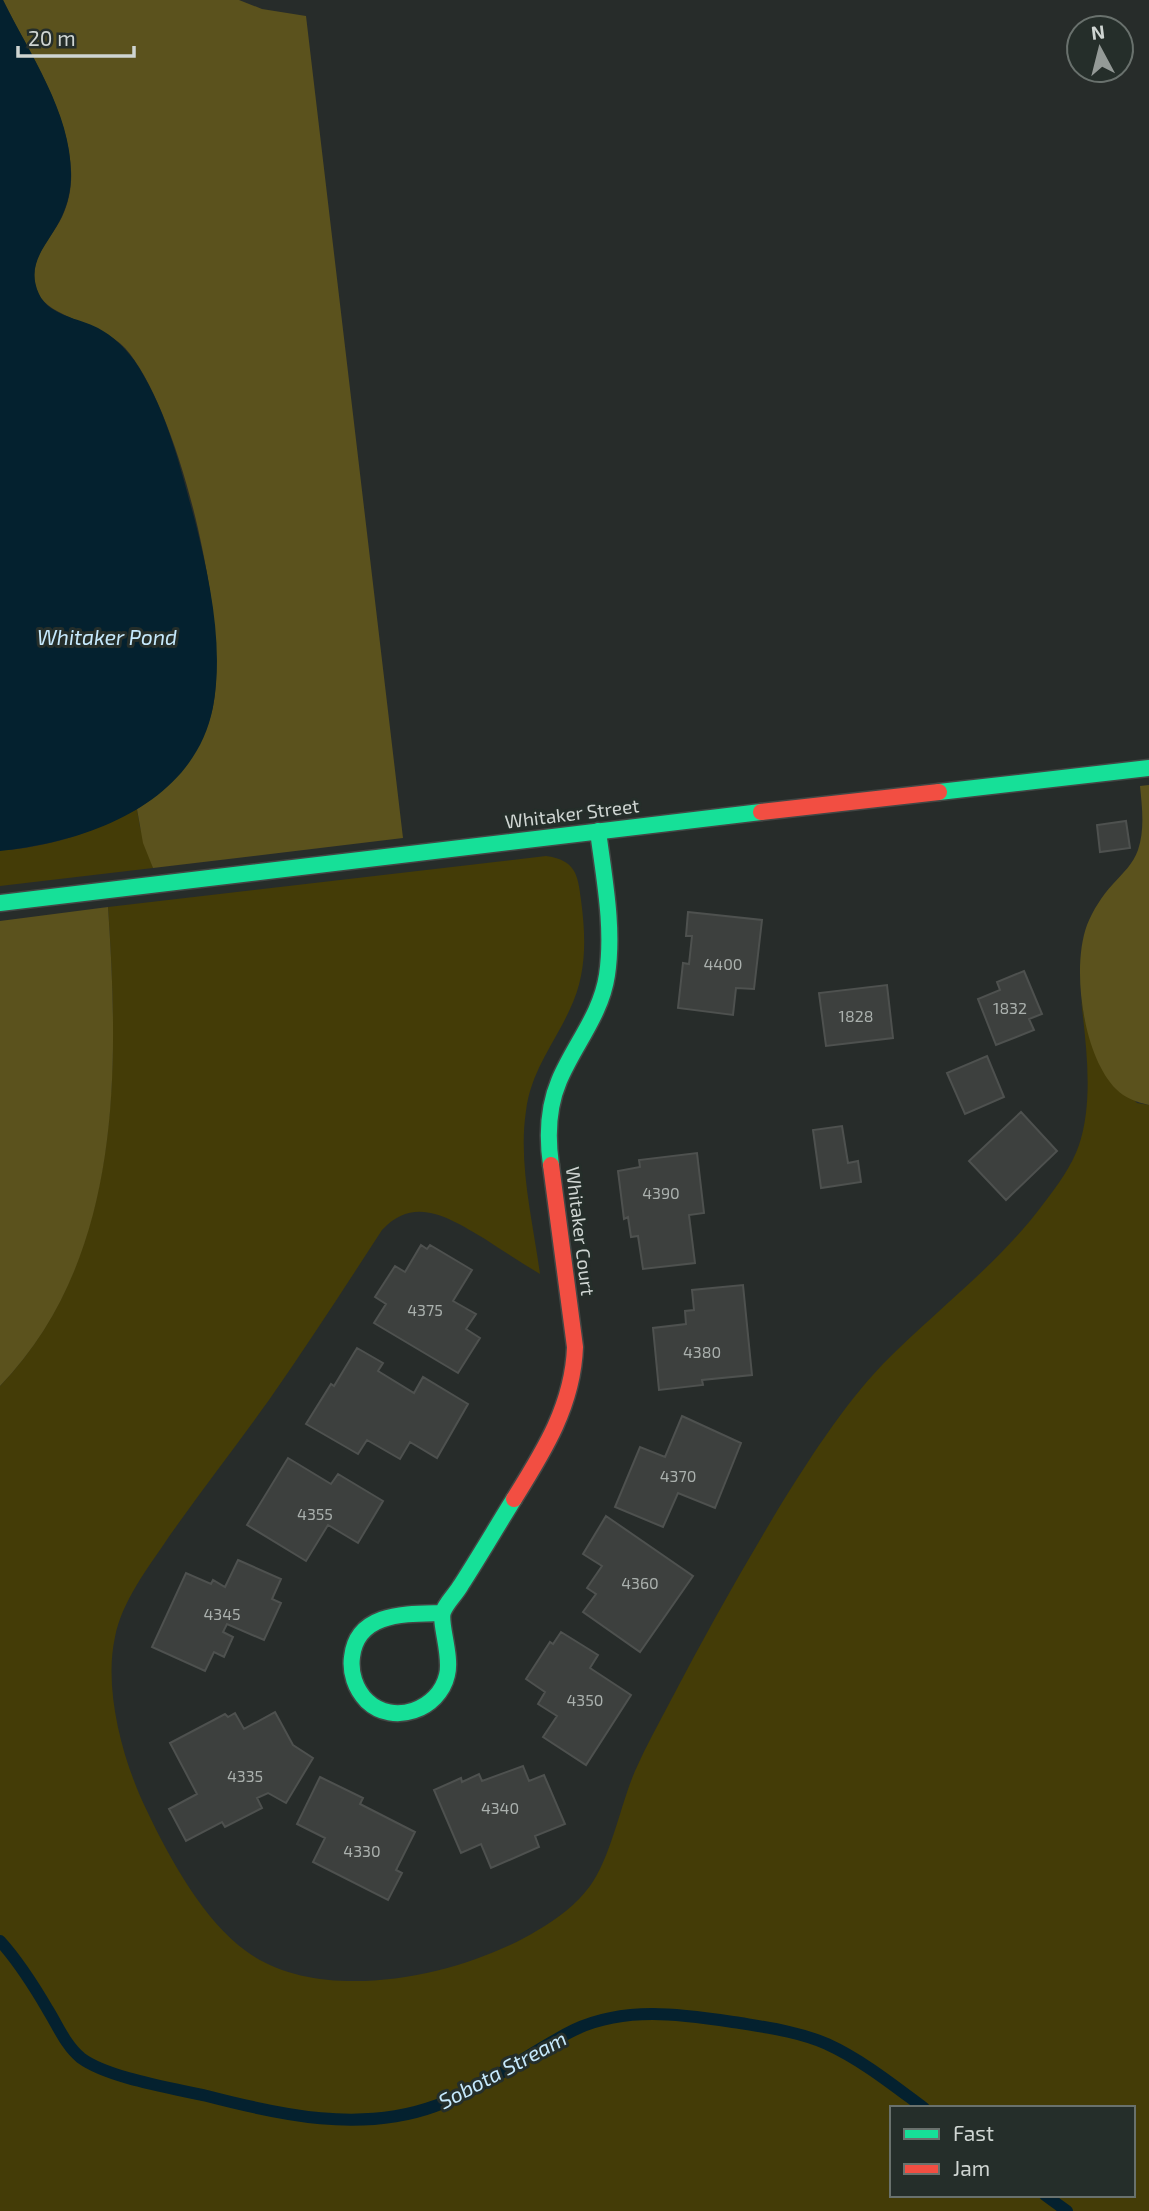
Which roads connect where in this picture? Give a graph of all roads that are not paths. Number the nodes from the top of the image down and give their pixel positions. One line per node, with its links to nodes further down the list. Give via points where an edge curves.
1 (1149, 768): 2 (street, Whitaker Street)
2 (598, 831): 3 (street, Whitaker Street); 4 (street, Whitaker Court, via 609,920 607,975 596,1013 558,1082 548,1126 575,1347 573,1381 557,1428)
3 (0, 903)
4 (442, 1613): 4 (street, via 386,1617 359,1636 351,1651 350,1668 355,1685 369,1703 386,1712 404,1713 421,1708 436,1696 448,1669)

